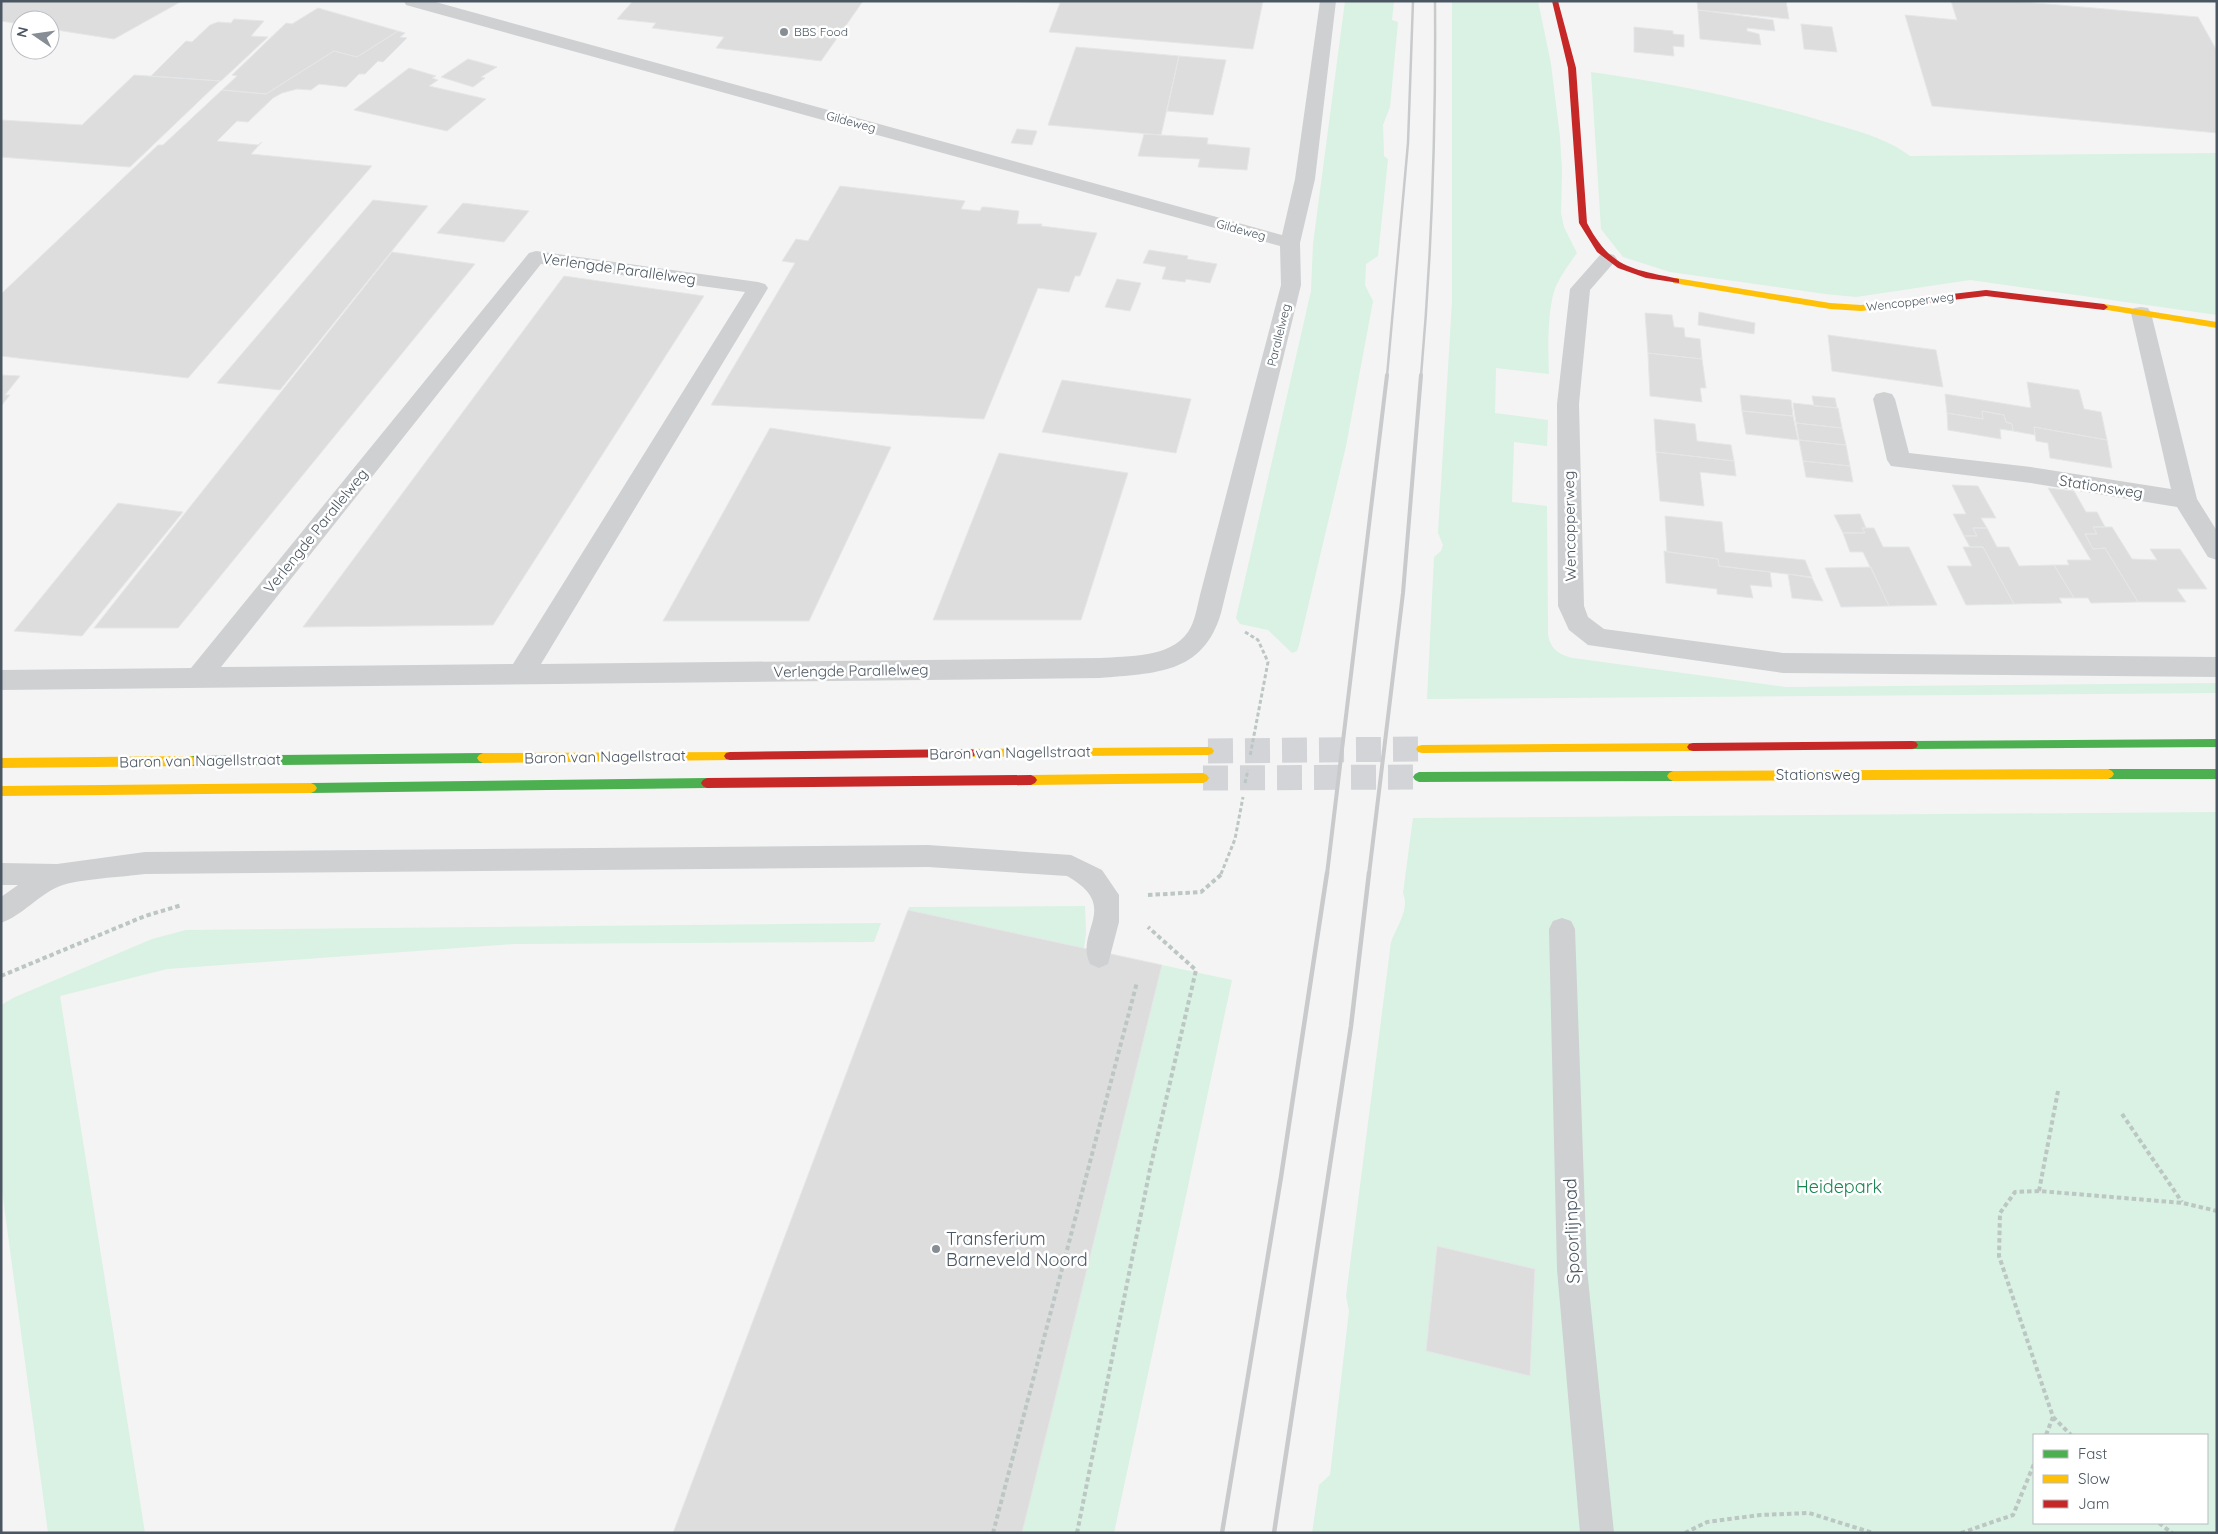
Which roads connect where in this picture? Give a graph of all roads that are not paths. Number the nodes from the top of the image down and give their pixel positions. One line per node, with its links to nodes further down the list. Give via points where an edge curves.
1 (412, 1): 4 (street, Gildeweg)
2 (1328, 1): 4 (street, Parallelweg, via 1305,179)
3 (1555, 1): 5 (main road, Wencopperweg, via 1572,68 1583,223 1588,236)
4 (1290, 243): 11 (street, Parallelweg, via 1291,285 1213,595 1196,641)
5 (1607, 260): 6 (main road, Wencopperweg, via 1636,275 1830,306 1861,308 1986,293); 12 (street, Wencopperweg, via 1580,289 1568,404 1571,606 1578,623 1597,638 1783,663)
6 (2141, 313): 7 (main road, Wencopperweg); 9 (street)
7 (2217, 325)
8 (1884, 399): 9 (street, Stationsweg, via 1899,460 2031,475)
9 (2185, 500): 10 (street)
10 (2217, 551)
11 (1180, 655): 13 (street, Verlengde Parallelweg, via 1142,664 1100,668)
12 (2217, 667)
13 (521, 674): 14 (street, Verlengde Parallelweg); 14 (street, Verlengde Parallelweg, via 758,288 536,257)
14 (199, 677): 15 (street, Verlengde Parallelweg)
15 (1, 680)
16 (2217, 743): 17 (main road, Stationsweg)
17 (1422, 748)
18 (1208, 751): 19 (main road, Baron van Nagellstraat)
19 (1, 763)
20 (2217, 774): 21 (main road, Stationsweg)
21 (1419, 777)
22 (1203, 778): 23 (main road, Baron van Nagellstraat)
23 (1, 791)
24 (1, 874): 25 (lane)
25 (58, 875): 26 (lane, via 34,887); 28 (lane, via 145,862 928,856 1024,862 1071,866 1094,878 1106,895 1106,922)
26 (1, 912)
27 (1562, 929): 29 (lane, Spoorlijnpad, via 1572,1269)
28 (1099, 956)
29 (1597, 1533)

